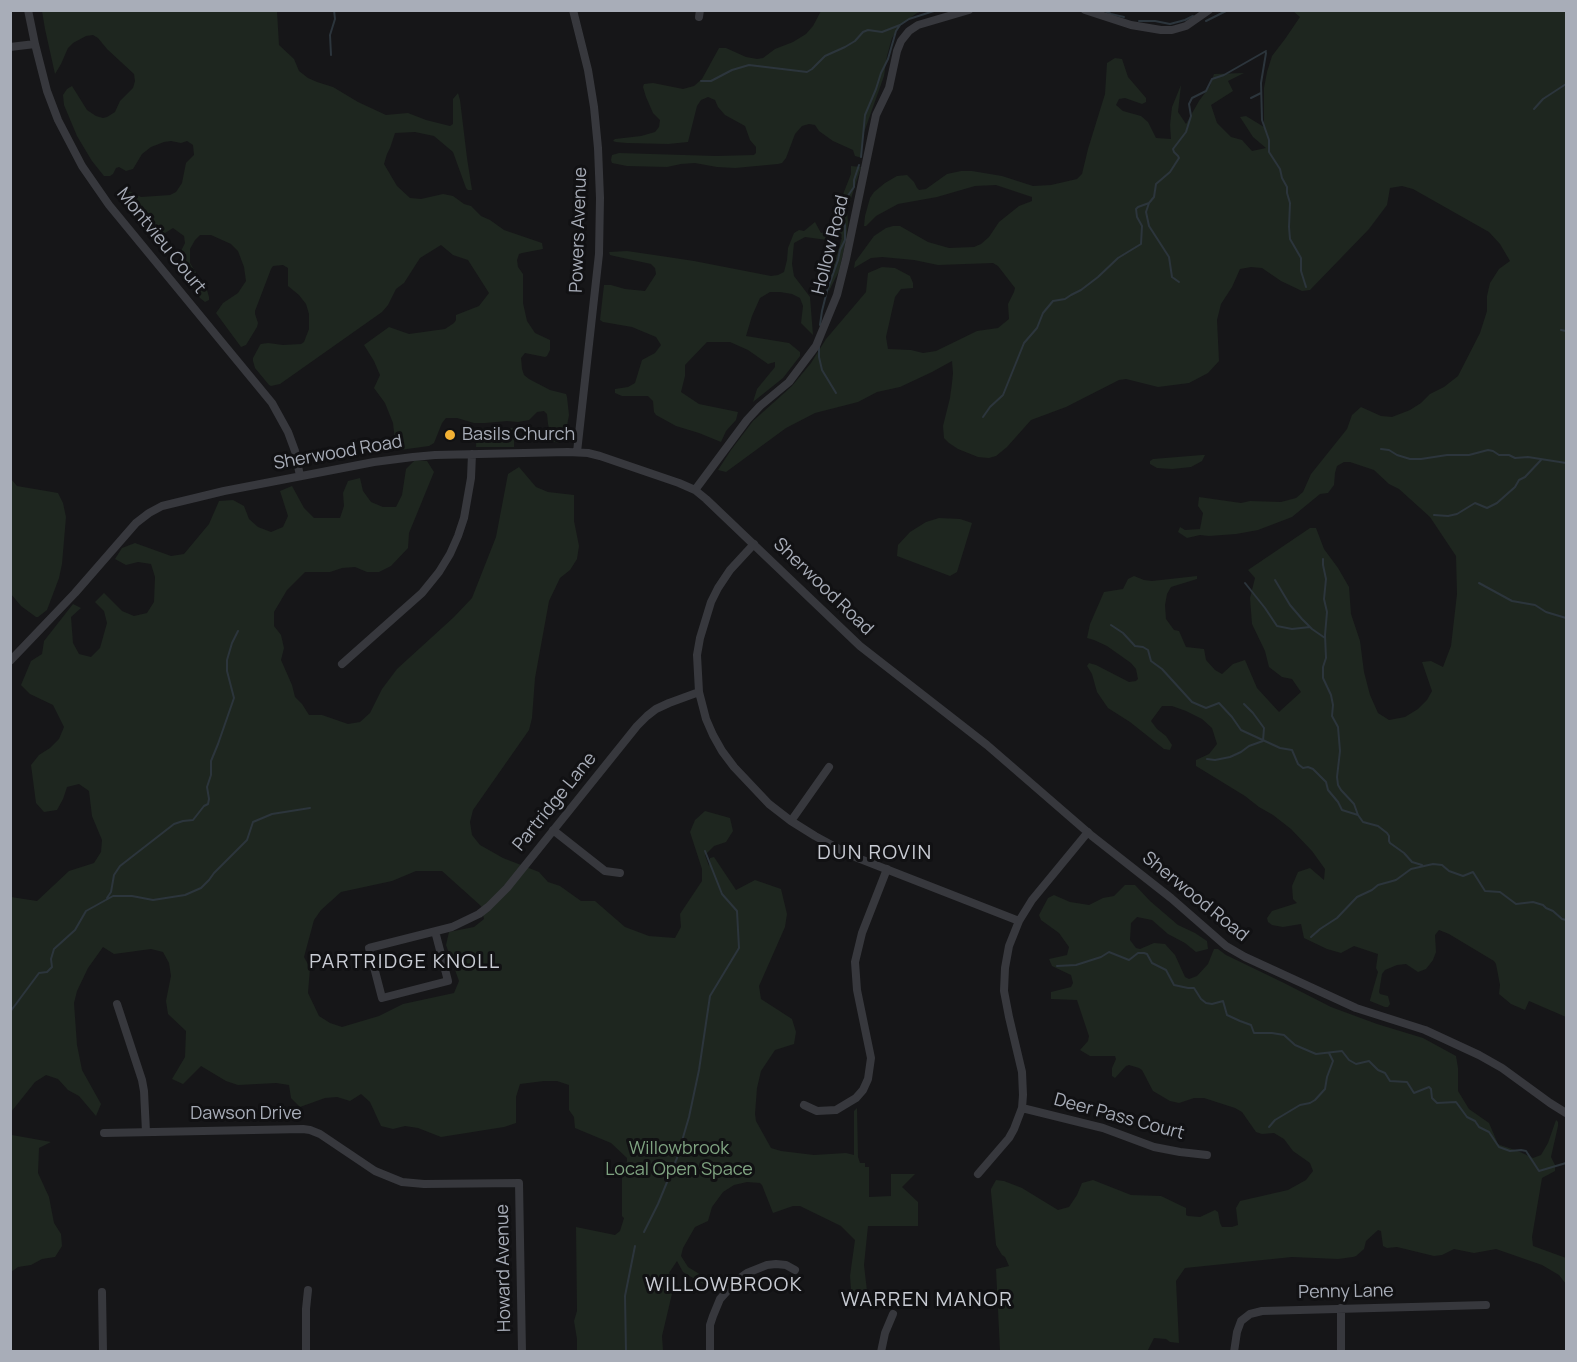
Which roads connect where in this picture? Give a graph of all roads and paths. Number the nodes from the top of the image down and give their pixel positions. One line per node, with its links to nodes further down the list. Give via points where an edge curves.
1 (28, 10): 6 (street, Montvieu Court)
2 (573, 10): 8 (street, Powers Avenue, via 594,107 600,198 598,254)
3 (969, 10): 11 (street, Hollow Road, via 918,25 902,41 889,88 876,115 837,295 816,346 789,382 747,420)
4 (1085, 10): 5 (street, via 1161,30 1186,26)
5 (1209, 10)
6 (34, 44): 7 (street); 10 (street, Montvieu Court, via 55,110 82,166 109,205 272,403 288,432)
7 (10, 47)
8 (577, 452): 9 (street, Sherwood Road); 11 (street, Sherwood Road, via 610,459)
9 (472, 454): 10 (street, Sherwood Road, via 413,457); 14 (street, via 464,518 445,563 422,593)
10 (300, 476): 13 (street, Sherwood Road, via 190,498 149,513)
11 (695, 490): 12 (street, Sherwood Road)
12 (754, 544): 15 (street, via 730,570 711,602 697,655); 19 (street, Sherwood Road, via 860,646 987,745)
13 (10, 661)
14 (342, 664)
15 (699, 692): 17 (street, via 706,719 722,751 750,785); 18 (street, Partridge Lane, via 646,716)
16 (829, 767): 17 (street)
17 (791, 821): 20 (street, via 832,846)
18 (554, 831): 21 (street, via 605,872); 23 (street, Partridge Lane, via 488,907 452,927)
19 (1088, 832): 22 (street); 27 (street, Sherwood Road, via 1234,951 1350,1006 1425,1030 1479,1055)
20 (887, 869): 22 (street); 25 (street, via 861,933 855,962 872,1058 868,1079 856,1098 836,1110 817,1111)
21 (620, 873)
22 (1019, 921): 26 (street, via 1006,957 1004,991 1022,1072)
23 (435, 931): 23 (street, Partridge Lane, via 369,948 382,998 448,981)
24 (117, 1004): 28 (street, via 142,1080)
25 (804, 1105)
26 (1022, 1108): 30 (street, Deer Pass Court, via 1103,1128 1154,1147); 31 (street, via 1009,1138)
27 (1566, 1113)
28 (146, 1132): 29 (street, Dawson Drive); 32 (street, Dawson Drive, via 303,1129 320,1134 375,1171 402,1182)
29 (104, 1133)
30 (1207, 1155)
31 (978, 1174)
32 (519, 1183): 41 (street, Howard Avenue)
33 (795, 1270): 42 (street, via 786,1265 767,1265 737,1280 720,1299 713,1316)
34 (308, 1290): 40 (street)
35 (102, 1292): 39 (street)
36 (1486, 1305): 37 (street, Penny Lane)
37 (1341, 1308): 44 (street, Penny Lane, via 1250,1314 1238,1326); 45 (street)
38 (893, 1314): 43 (street)
39 (103, 1352)
40 (306, 1352)
41 (522, 1352)
42 (710, 1352)
43 (881, 1352)
44 (1234, 1352)
45 (1341, 1352)

